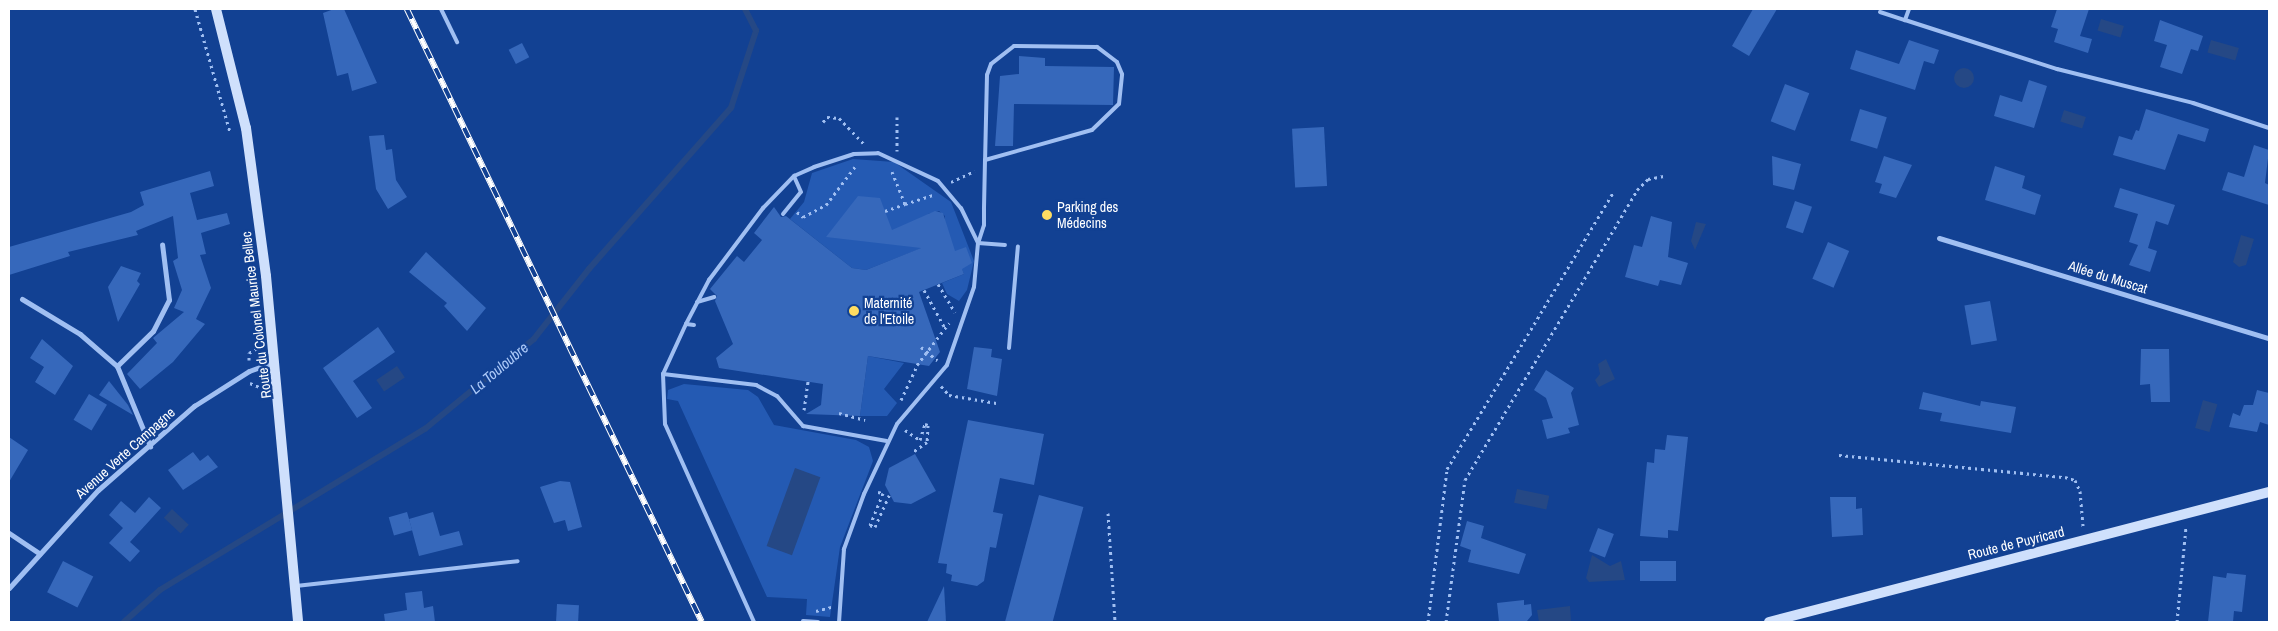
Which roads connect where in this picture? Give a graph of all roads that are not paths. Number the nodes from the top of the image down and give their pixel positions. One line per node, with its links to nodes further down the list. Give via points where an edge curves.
1 (216, 9): 23 (main road, Route du Colonel Maurice Bellec, via 246,128)
2 (441, 9): 6 (lane)
3 (1909, 9): 5 (lane)
4 (1880, 12): 5 (lane)
5 (1905, 20): 7 (lane, via 2057,69 2193,103)
6 (457, 42)
7 (2269, 128)
8 (985, 160): 8 (lane, via 987,75 1000,53 1014,46 1085,46 1097,48 1117,62 1122,74 1119,104 1092,130); 12 (lane, via 984,225)
9 (794, 176): 10 (lane, via 801,192); 12 (lane, via 862,153 896,158 950,192); 18 (lane, via 749,226)
10 (783, 214)
11 (1939, 238): 21 (street, Allée du Muscat)
12 (978, 243): 14 (lane); 26 (lane, via 974,287 947,365 897,424)
13 (162, 244): 24 (street, via 169,300 153,331)
14 (1005, 245)
15 (1018, 246): 22 (lane)
16 (714, 297): 18 (lane)
17 (22, 299): 24 (street, via 80,334)
18 (697, 302): 19 (lane)
19 (686, 324): 20 (lane); 25 (lane)
20 (694, 325)
21 (2269, 338)
22 (1009, 348)
23 (276, 362): 27 (street, Avenue Verte Campagne, via 249,371 202,401); 32 (main road, Route du Colonel Maurice Bellec)
24 (117, 366): 27 (street)
25 (663, 374): 26 (lane, via 756,385 776,396 802,426); 35 (lane, via 664,424)
26 (887, 441): 39 (lane, via 844,549)
27 (150, 446): 30 (street, Avenue Verte Campagne, via 98,490)
28 (2269, 492): 40 (main road, Route de Puyricard)
29 (9, 534): 30 (street)
30 (40, 554): 33 (street, Avenue Verte Campagne)
31 (518, 561): 32 (lane)
32 (296, 586): 34 (main road, Route du Colonel Maurice Bellec)
33 (9, 588)
34 (298, 622)
35 (754, 622)
36 (803, 622): 37 (lane)
37 (808, 622): 38 (lane)
38 (818, 622)
39 (839, 622)
40 (1769, 622)

